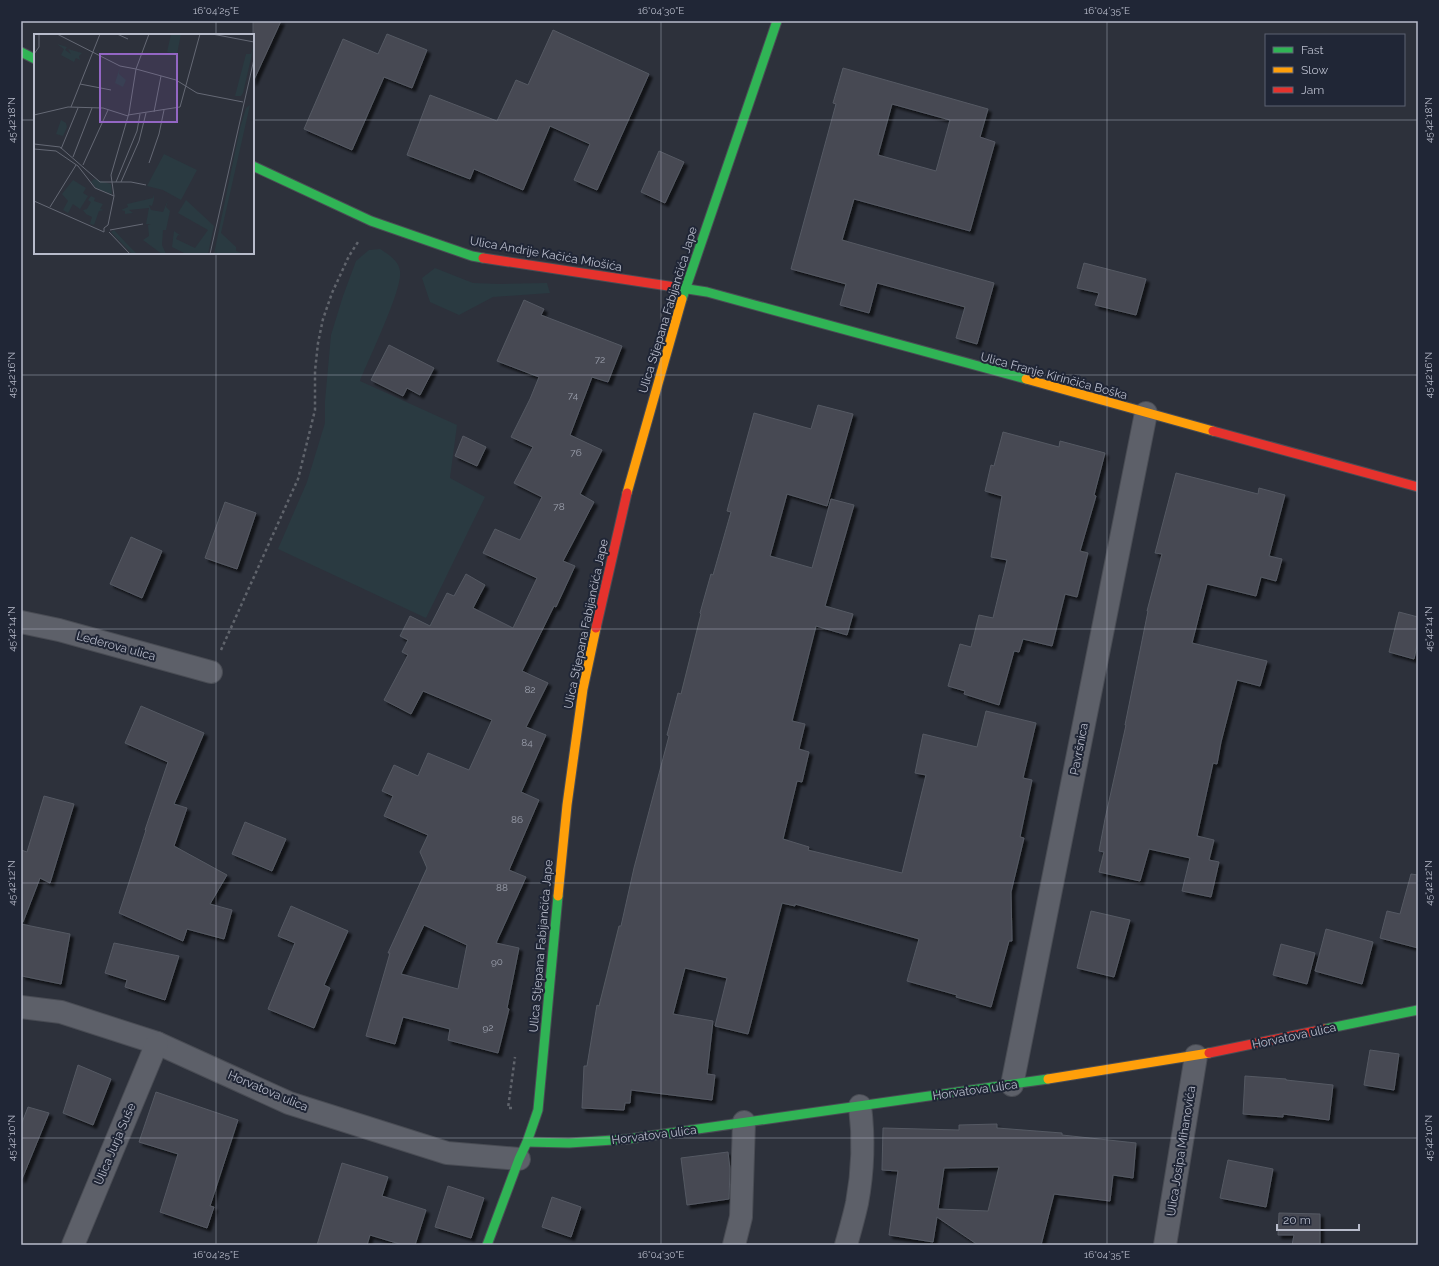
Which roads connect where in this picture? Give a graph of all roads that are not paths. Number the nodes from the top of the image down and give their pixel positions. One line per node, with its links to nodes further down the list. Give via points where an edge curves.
1 (777, 21): 5 (street, Ulica Stjepana Fabijančića Jape)
2 (21, 52): 3 (street)
3 (34, 59)
4 (254, 166): 5 (street, Ulica Andrije Kačića Miošića, via 371,221 472,256)
5 (685, 288): 6 (street, Ulica Franje Kirinčića Boška); 17 (street, Ulica Stjepana Fabijančića Jape, via 630,479 583,689 566,805 538,1110)
6 (1146, 413): 7 (street, Ulica Franje Kirinčića Boška); 14 (street, Pavršnica)
7 (1418, 487)
8 (21, 622): 9 (street, Lederova ulica)
9 (211, 672)
10 (21, 1007): 12 (street, Horvatova ulica, via 62,1012)
11 (1418, 1010): 13 (street, Horvatova ulica)
12 (157, 1043): 17 (street, Horvatova ulica, via 290,1103 447,1152); 18 (street, Ulica Jurja Suše)
13 (1196, 1056): 14 (street, Horvatova ulica); 22 (street, Ulica Josipa Mihanovića)
14 (1012, 1085): 15 (street, Horvatova ulica)
15 (860, 1106): 16 (street, Horvatova ulica); 21 (street, via 862,1163 857,1202)
16 (744, 1122): 17 (street, Horvatova ulica); 20 (street, via 741,1217)
17 (523, 1151): 19 (street, Ulica Stjepana Fabijančića Jape)
18 (73, 1245)
19 (487, 1245)
20 (734, 1245)
21 (846, 1245)
22 (1165, 1245)

